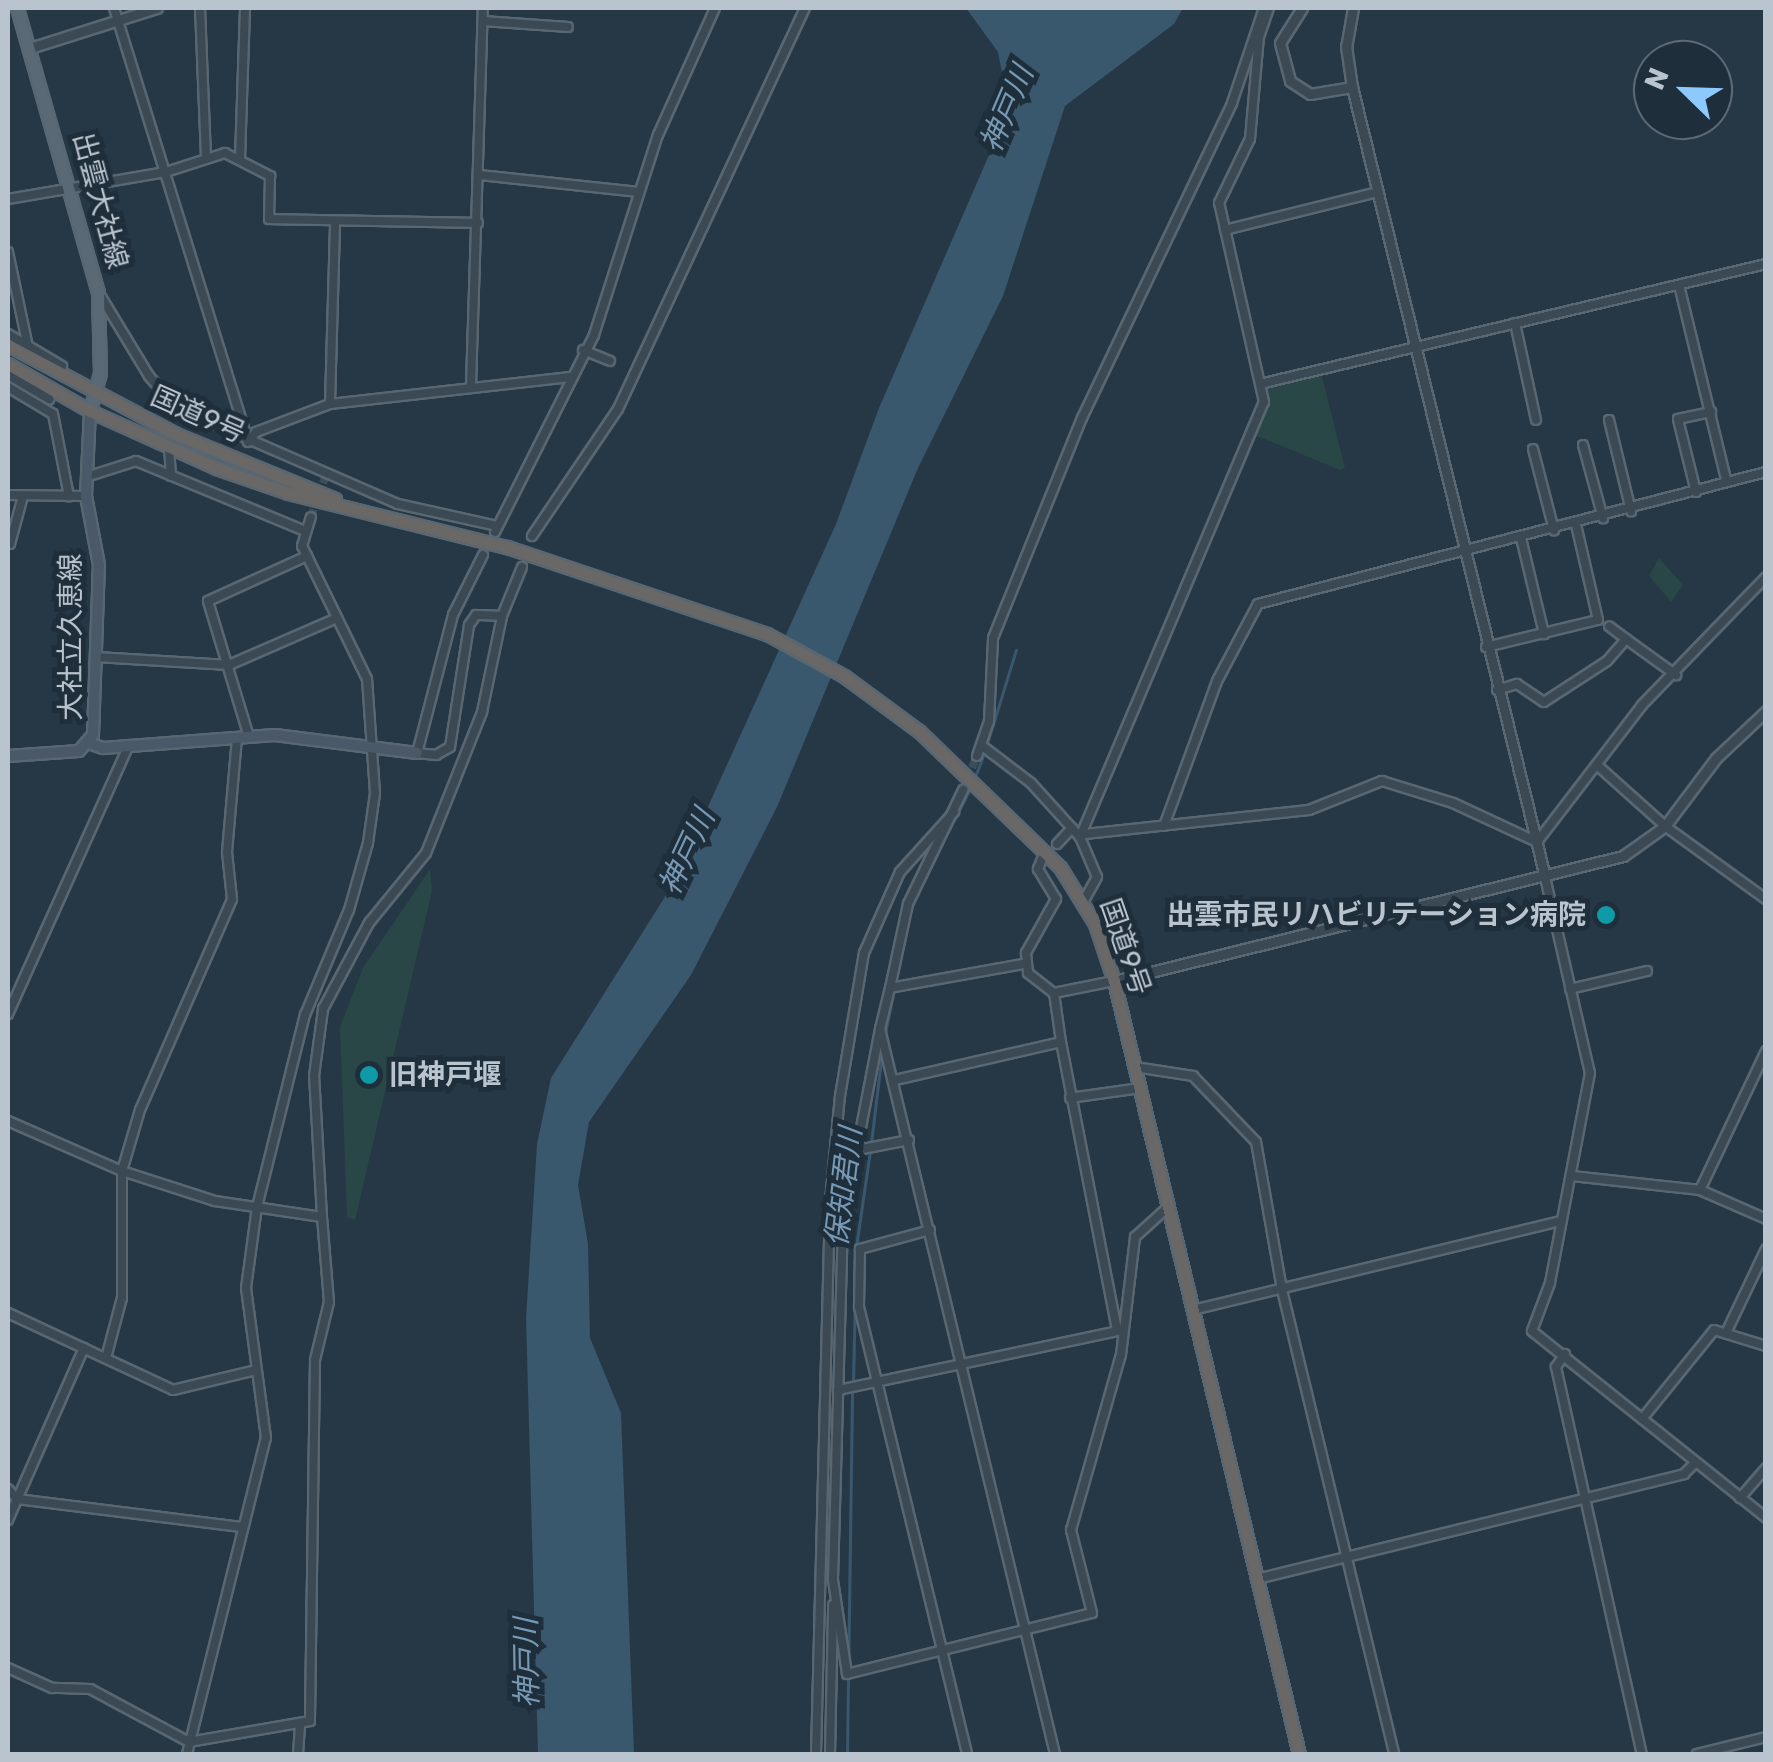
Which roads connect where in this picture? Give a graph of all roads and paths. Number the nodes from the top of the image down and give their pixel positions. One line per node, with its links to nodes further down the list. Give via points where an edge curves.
1 (18, 8): 15 (main road, 出雲大社線)
2 (114, 8): 12 (street)
3 (158, 8): 12 (street)
4 (200, 8): 17 (street)
5 (245, 8): 18 (street)
6 (483, 8): 13 (street)
7 (714, 8): 22 (street, via 680,76)
8 (805, 8): 72 (street, via 618,409)
9 (1266, 8): 27 (street, via 1250,139 1218,203); 94 (street, via 1248,40 1232,103 1082,418 992,638 989,721)
10 (1302, 8): 16 (street, via 1280,43 1290,81 1310,94)
11 (1353, 8): 16 (street, via 1346,46)
12 (118, 19): 15 (street); 19 (street)
13 (483, 20): 14 (street); 20 (street)
14 (568, 27)
15 (33, 47): 21 (main road, 出雲大社線)
16 (1352, 87): 23 (street)
17 (206, 157): 18 (street, via 225,153); 19 (street)
18 (240, 159): 25 (street, via 270,176 269,219)
19 (166, 172): 21 (street); 52 (street)
20 (479, 175): 22 (street); 26 (street)
21 (71, 189): 24 (street); 31 (main road, 出雲大社線)
22 (637, 192): 37 (street, via 594,336)
23 (1377, 192): 27 (street); 36 (street)
24 (8, 199)
25 (335, 221): 26 (street); 47 (street)
26 (478, 223): 44 (street)
27 (1226, 230): 43 (street)
28 (8, 252): 35 (street, via 32,339)
29 (1766, 264): 30 (street)
30 (1679, 285): 32 (street); 49 (street)
31 (98, 292): 45 (main road, 出雲大社線, via 102,327); 52 (street, via 149,376 178,408)
32 (1515, 323): 36 (street); 50 (street)
33 (8, 334): 35 (street)
34 (8, 345): 45 (highway, 国道9号)
35 (28, 347): 40 (street)
36 (1413, 347): 43 (street); 75 (street)
37 (582, 350): 38 (street); 41 (street)
38 (610, 361)
39 (8, 364): 42 (highway, 国道9号)
40 (62, 366)
41 (570, 377): 44 (street); 52 (street, via 496,528 398,504)
42 (14, 379): 46 (street); 48 (highway, 国道9号); 63 (street, via 53,414)
43 (1264, 384): 105 (street, via 1264,402 1193,581)
44 (472, 385): 47 (street)
45 (94, 395): 48 (main road, 出雲大社線); 67 (highway, 国道9号)
46 (49, 400)
47 (330, 404): 52 (street, via 256,432)
48 (90, 411): 54 (highway, 国道9号); 58 (main road, 大社立久恵線)
49 (1711, 412): 59 (street); 60 (street, via 1678,419)
50 (1536, 420)
51 (1609, 420): 65 (street)
52 (248, 442)
53 (1582, 444): 68 (street)
54 (170, 447): 57 (street); 67 (highway, 国道9号, via 288,493)
55 (1534, 449): 70 (street)
56 (1766, 472): 59 (street)
57 (171, 476): 58 (street, via 136,461); 71 (street)
58 (86, 477): 64 (main road, 大社立久恵線)
59 (1726, 480): 60 (street)
60 (1696, 492): 65 (street)
61 (8, 495): 62 (street)
62 (23, 496): 63 (street); 74 (street)
63 (69, 496): 64 (street)
64 (86, 496): 86 (main road, 大社立久恵線, via 99,566)
65 (1631, 511): 68 (street)
66 (311, 516): 71 (street)
67 (375, 516): 110 (highway, 国道9号, via 570,566 767,634 844,676 920,732 1039,844)
68 (1603, 518): 69 (street)
69 (1576, 524): 70 (street); 83 (street, via 1598,620)
70 (1554, 530): 73 (street)
71 (306, 531): 77 (street)
72 (532, 536)
73 (1521, 538): 75 (street); 83 (street)
74 (10, 544)
75 (1462, 553): 85 (street); 102 (street, via 1258,604 1216,681)
76 (483, 555): 96 (street, via 453,615)
77 (307, 556): 81 (street); 87 (street, via 208,601)
78 (522, 568): 80 (street)
79 (1766, 577): 88 (street)
80 (502, 616): 96 (street, via 476,615 470,624 450,747); 134 (street, via 482,712 426,853 369,922 323,1009 314,1076)
81 (338, 618): 87 (street); 95 (street, via 367,678)
82 (1609, 626): 84 (street)
83 (1544, 634): 85 (street)
84 (1626, 639): 88 (street); 89 (street, via 1607,661 1544,702 1517,684)
85 (1486, 647): 89 (street)
86 (96, 656): 87 (street); 92 (main road, 大社立久恵線)
87 (229, 665): 91 (street)
88 (1676, 675): 99 (street, via 1642,706)
89 (1498, 690): 106 (street)
90 (1766, 711): 103 (street, via 1716,758)
91 (243, 737): 93 (main road, 大社立久恵線); 95 (main road, 大社立久恵線); 129 (street, via 227,852 232,899 140,1110)
92 (89, 742): 93 (main road, 大社立久恵線); 97 (main road, 大社立久恵線, via 78,750)
93 (128, 745): 118 (street)
94 (981, 745): 98 (street); 104 (street, via 1031,782)
95 (376, 746): 96 (main road, 大社立久恵線); 132 (street, via 368,843 305,1015)
96 (416, 753)
97 (8, 756)
98 (977, 756)
99 (1598, 766): 103 (street); 106 (street)
100 (963, 790): 101 (street)
101 (954, 812): 115 (street, via 908,904); 173 (street, via 900,872 864,953 840,1096 830,1201)
102 (1164, 826): 105 (street); 106 (street, via 1309,810 1382,781 1453,803)
103 (1665, 826): 109 (street, via 1623,856); 111 (street)
104 (1072, 828): 105 (street); 107 (street)
105 (1083, 835): 110 (street, via 1097,877)
106 (1537, 842): 109 (street)
107 (1057, 844)
108 (1042, 859): 112 (street, via 1038,868 1056,898)
109 (1545, 876): 114 (street); 116 (street)
110 (1084, 900): 114 (highway, 国道9号)
111 (1766, 900)
112 (1024, 964): 115 (street); 117 (street, via 1037,984)
113 (1647, 971): 116 (street)
114 (1114, 981): 117 (street); 122 (highway, 国道9号)
115 (890, 988): 119 (street)
116 (1570, 989): 130 (street, via 1590,1073)
117 (1054, 992): 120 (street)
118 (8, 1014)
119 (880, 1029): 123 (street); 128 (street)
120 (1061, 1042): 123 (street); 125 (street)
121 (1764, 1058): 131 (street)
122 (1135, 1067): 124 (highway, 国道9号); 139 (street, via 1193,1076 1256,1142)
123 (895, 1080): 127 (street)
124 (1140, 1088): 125 (street); 133 (highway, 国道9号)
125 (1070, 1098): 142 (street)
126 (8, 1120): 129 (street)
127 (909, 1140): 128 (street); 137 (street)
128 (856, 1150): 151 (street, via 843,1220)
129 (122, 1171): 132 (street); 147 (street, via 122,1298)
130 (1572, 1176): 131 (street); 136 (street)
131 (1700, 1190): 135 (street)
132 (257, 1207): 134 (street); 149 (street, via 246,1288)
133 (1167, 1208): 140 (highway, 国道9号); 142 (street, via 1135,1237)
134 (322, 1217): 168 (street, via 329,1302 315,1360 310,1721)
135 (1766, 1219)
136 (1561, 1220): 139 (street); 146 (street, via 1550,1283 1532,1331)
137 (930, 1230): 148 (street); 150 (street, via 860,1249 858,1307)
138 (1766, 1249): 143 (street)
139 (1282, 1290): 140 (street); 162 (street)
140 (1192, 1310): 163 (highway, 国道9号)
141 (8, 1313): 145 (street)
142 (1121, 1330): 148 (street); 165 (street, via 1071,1530 1092,1613)
143 (1726, 1333): 144 (street); 152 (street, via 1714,1330)
144 (1766, 1346)
145 (84, 1348): 147 (street); 158 (street)
146 (1565, 1354): 152 (street); 156 (street, via 1556,1368)
147 (106, 1358): 149 (street, via 173,1390)
148 (958, 1368): 150 (street); 165 (street)
149 (256, 1370): 161 (street, via 266,1438)
150 (878, 1384): 151 (street); 166 (street)
151 (838, 1390): 164 (street)
152 (1642, 1419): 153 (street)
153 (1695, 1463): 156 (street, via 1684,1474); 157 (street)
154 (1766, 1468): 157 (street)
155 (8, 1489): 158 (street)
156 (1588, 1497): 162 (street); 179 (street)
157 (1740, 1498): 159 (street)
158 (17, 1499): 160 (street); 161 (street)
159 (1766, 1518)
160 (8, 1520)
161 (242, 1527): 170 (street)
162 (1347, 1558): 163 (street); 178 (street)
163 (1258, 1579): 177 (highway, 国道9号)
164 (833, 1580): 166 (street, via 847,1674); 174 (street)
165 (1026, 1630): 166 (street); 176 (street)
166 (944, 1650): 175 (street)
167 (8, 1668): 170 (street, via 52,1688 90,1689)
168 (300, 1728): 170 (street); 172 (street)
169 (1766, 1737): 180 (street)
170 (189, 1742): 171 (street)
171 (187, 1754)
172 (298, 1754)
173 (816, 1754)
174 (830, 1754)
175 (967, 1754)
176 (1055, 1754)
177 (1299, 1754)
178 (1394, 1754)
179 (1642, 1754)
180 (1698, 1754)

